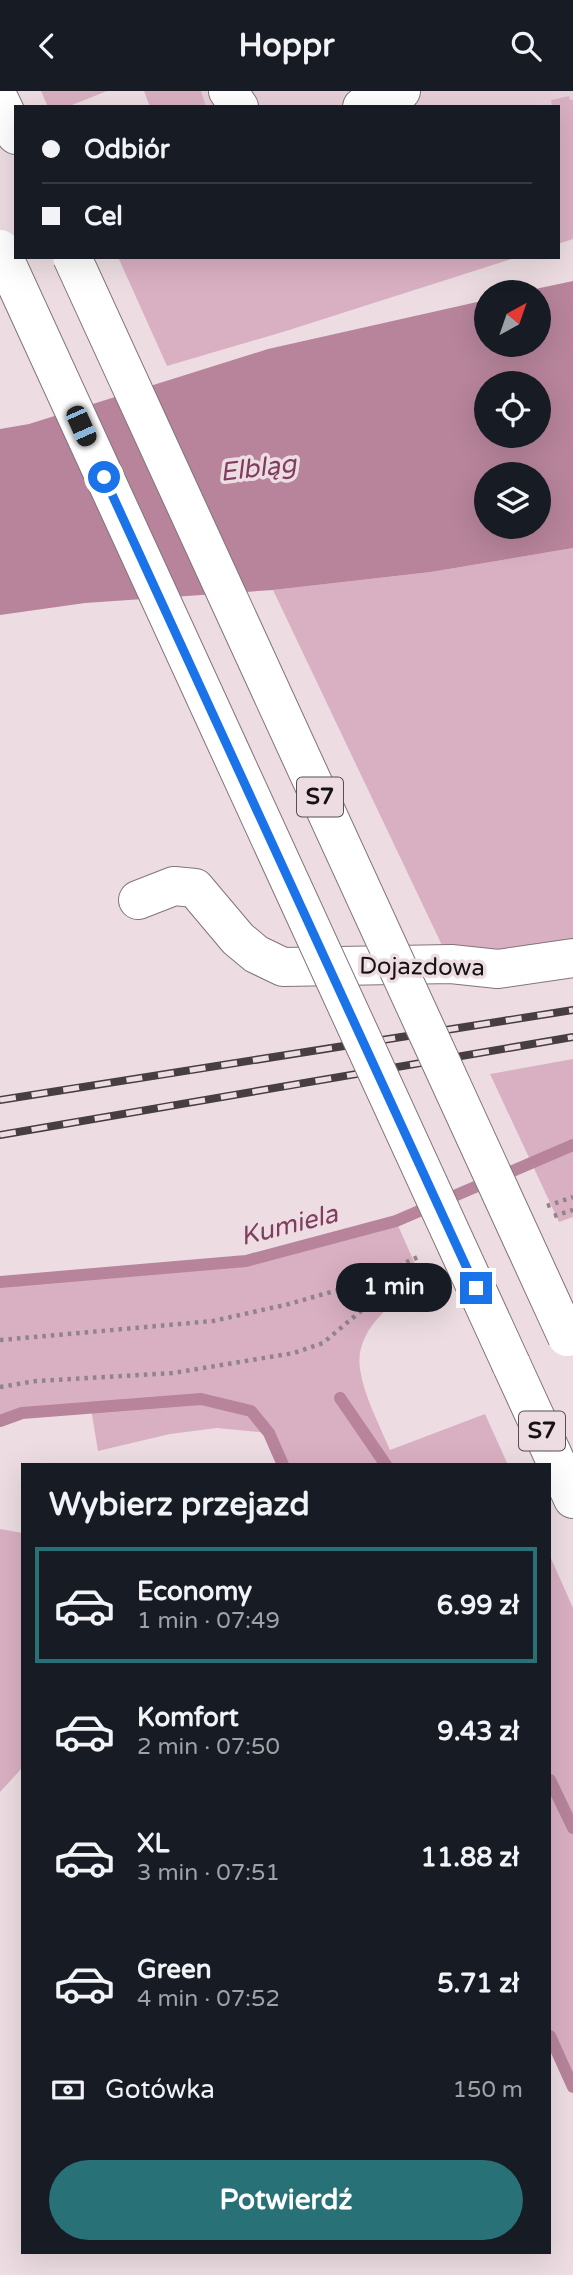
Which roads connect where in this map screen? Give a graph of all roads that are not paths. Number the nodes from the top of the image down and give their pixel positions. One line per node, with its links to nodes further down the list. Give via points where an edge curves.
1 (401, 91): 3 (main road)
2 (0, 101): 4 (main road)
3 (370, 105)
4 (14, 131)
5 (0, 249): 10 (main road, S7, bridge)
6 (73, 259): 9 (main road, S7, bridge)
7 (138, 900): 8 (main road, Dojazdowa, via 174,886 195,888 238,939 283,967 451,964 498,969)
8 (573, 958)
9 (570, 1343)
10 (573, 1499)

